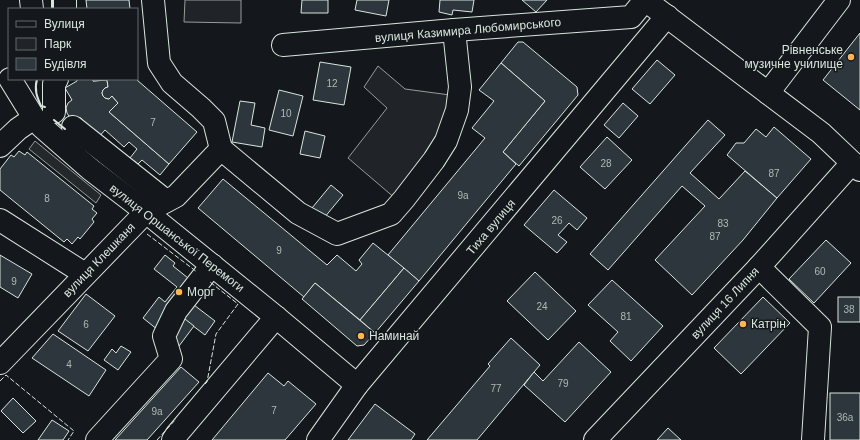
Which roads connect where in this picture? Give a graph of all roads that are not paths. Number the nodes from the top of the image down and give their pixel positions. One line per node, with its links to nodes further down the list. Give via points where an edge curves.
1 (153, 0): 13 (street, via 159,63 172,83 214,121)
2 (645, 0): 4 (street); 5 (street, вулиця Казимира Любомирського, via 631,17)
3 (839, 0): 9 (street)
4 (667, 16): 9 (street); 23 (street, Тиха вулиця)
5 (454, 30): 6 (street, вулиця Казимира Любомирського); 13 (street, via 460,87 457,110 446,141 392,214 337,234 298,212)
6 (283, 46)
7 (15, 80): 10 (street, вулиця Оршанської Перемоги)
8 (56, 80): 10 (street)
9 (768, 93): 14 (street, via 821,133)
10 (44, 115): 12 (street, via 18,129); 16 (street, вулиця Оршанської Перемоги, via 42,127 90,169)
11 (73, 128): 15 (street)
12 (0, 146)
13 (220, 148): 15 (street, вулиця Клешканя, via 176,196)
14 (856, 167): 19 (street, вулиця 16 Липня)
15 (166, 202): 16 (street, вулиця Клешканя)
16 (146, 212): 18 (street, вулиця Оршанської Перемоги); 20 (street, вулиця Клешканя)
17 (0, 220): 20 (street)
18 (212, 265): 21 (street, вулиця Оршанської Перемоги); 24 (street, via 176,311 164,336 170,359)
19 (759, 267): 27 (street, вулиця 16 Липня); 28 (street, via 820,327)
20 (85, 274): 22 (street, вулиця Клешканя)
21 (276, 317): 23 (street, вулиця Оршанської Перемоги); 25 (street)
22 (0, 363)
23 (357, 385): 26 (street, Тиха вулиця)
24 (98, 440)
25 (173, 440)
26 (318, 440)
27 (595, 440)
28 (813, 440)

